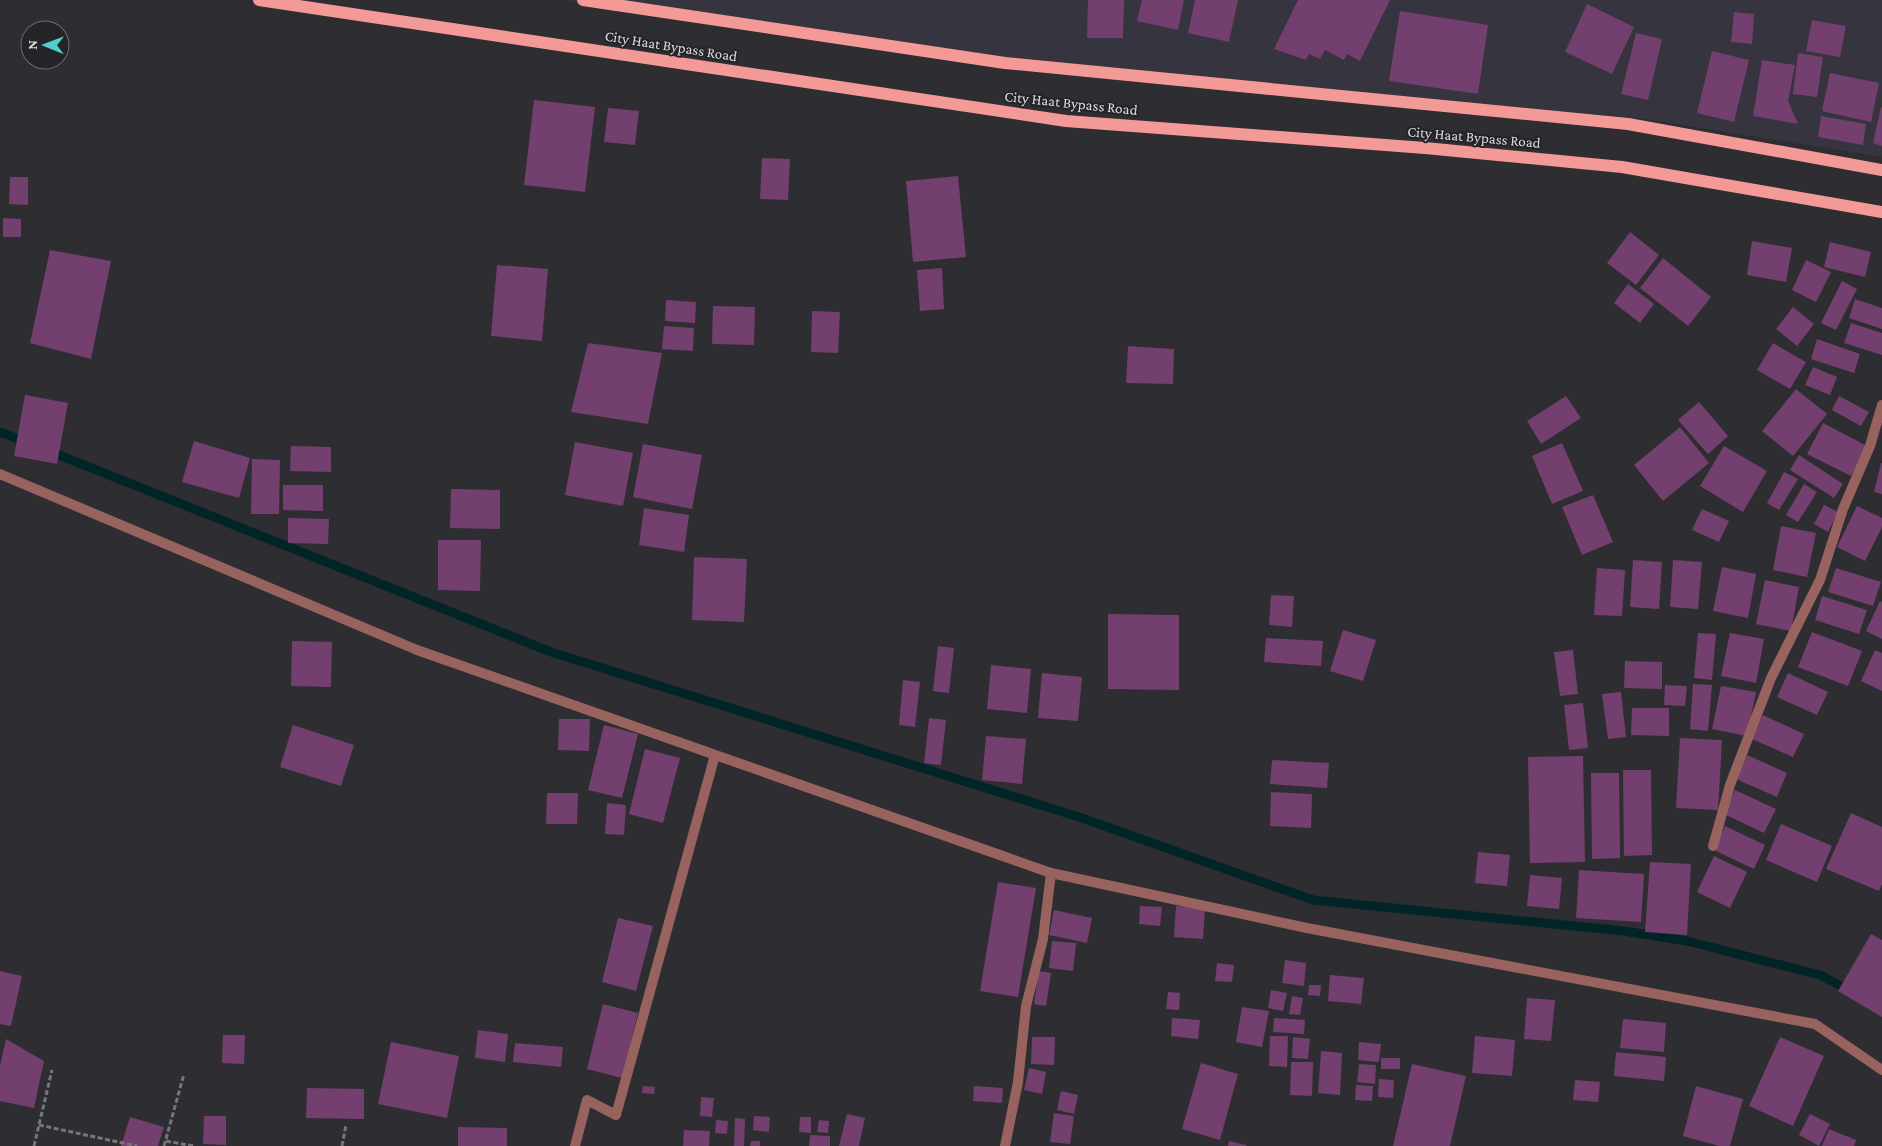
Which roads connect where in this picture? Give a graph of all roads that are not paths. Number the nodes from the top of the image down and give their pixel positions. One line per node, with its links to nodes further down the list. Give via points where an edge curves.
1 (259, 0): 4 (main road, City Haat Bypass Road, via 1066,122 1622,166)
2 (583, 0): 3 (main road, City Haat Bypass Road, via 1005,63 1628,124)
3 (1882, 170)
4 (1882, 212)
5 (1882, 405): 8 (street, via 1820,580 1771,678 1734,776)
6 (0, 474): 7 (street, via 417,650)
7 (715, 755): 9 (street); 11 (street, via 616,1115 587,1100)
8 (1714, 846)
9 (1051, 873): 10 (street, via 1307,928 1815,1024); 12 (street, via 1043,939 1026,1006 1018,1082)
10 (1882, 1070)
11 (575, 1146)
12 (1005, 1146)

